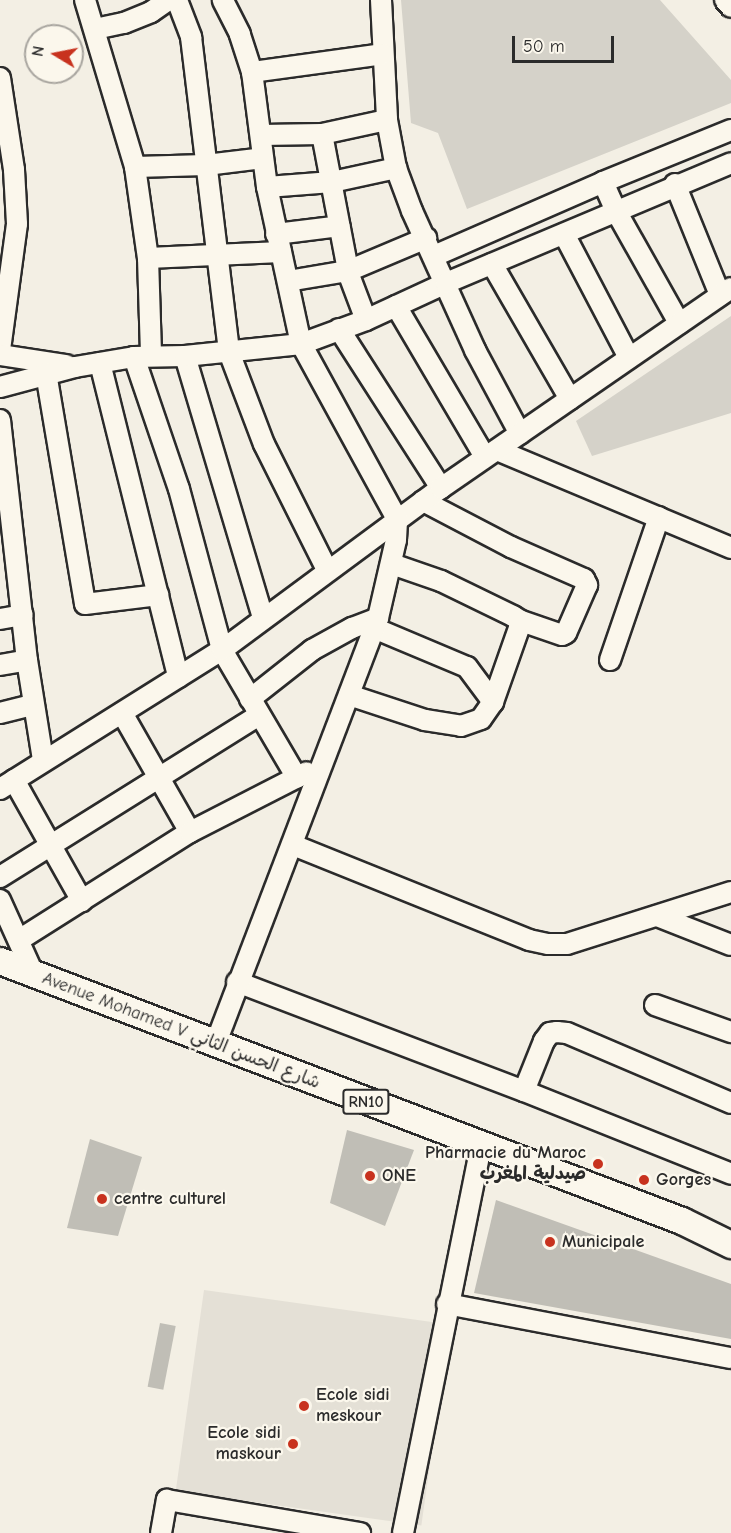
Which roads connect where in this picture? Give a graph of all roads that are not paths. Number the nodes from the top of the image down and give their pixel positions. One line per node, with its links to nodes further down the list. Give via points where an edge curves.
1 (85, 0): 8 (street)
2 (168, 0): 8 (street, via 124,23)
3 (177, 0): 19 (street, via 191,37)
4 (223, 0): 10 (street, via 240,34)
5 (381, 0): 9 (street)
6 (724, 0): 7 (street)
7 (731, 8)
8 (95, 29): 20 (street)
9 (383, 54): 10 (street); 13 (street)
10 (252, 72): 16 (street)
11 (0, 80): 12 (street)
12 (3, 119): 22 (street)
13 (387, 120): 15 (street); 21 (street)
14 (731, 130): 24 (street)
15 (322, 134): 16 (street); 23 (street)
16 (261, 135): 17 (street)
17 (263, 158): 19 (street); 26 (street)
18 (731, 163): 25 (street)
19 (206, 165): 20 (street); 32 (street)
20 (135, 167): 34 (street)
21 (396, 168): 23 (street); 30 (street)
22 (7, 170): 45 (street, via 16,224)
23 (332, 182): 26 (street); 28 (street)
24 (603, 182): 27 (street); 33 (street)
25 (675, 184): 27 (street); 39 (street)
26 (267, 187): 31 (street)
27 (616, 211): 29 (street); 42 (street)
28 (340, 226): 31 (street); 36 (street)
29 (564, 234): 35 (street); 50 (street)
30 (426, 238): 33 (street); 36 (street)
31 (279, 243): 32 (street); 37 (street)
32 (216, 256): 34 (street); 46 (street)
33 (434, 256): 38 (street)
34 (148, 258): 49 (street)
35 (492, 264): 38 (street); 55 (street)
36 (348, 271): 37 (street); 41 (street)
37 (288, 281): 44 (street)
38 (446, 283): 40 (street); 57 (street, via 475,350)
39 (726, 292): 42 (street)
40 (396, 306): 41 (street); 58 (street)
41 (366, 320): 43 (street)
42 (680, 323): 50 (street)
43 (339, 329): 44 (street); 59 (street)
44 (301, 344): 46 (street); 62 (street)
45 (0, 350)
46 (229, 352): 48 (street); 66 (street, via 264,444)
47 (0, 355): 52 (street)
48 (185, 356): 49 (street); 69 (street)
49 (142, 357): 51 (street); 73 (street)
50 (629, 358): 55 (street)
51 (100, 363): 52 (street); 67 (street)
52 (75, 367): 53 (street)
53 (46, 373): 54 (street); 67 (street, via 85,604)
54 (0, 387)
55 (570, 399): 57 (street)
56 (0, 420): 63 (street)
57 (520, 435): 58 (street)
58 (491, 454): 59 (street); 61 (street)
59 (441, 488): 60 (street)
60 (423, 501): 62 (street); 71 (street, via 584,579 587,585 566,633)
61 (659, 517): 64 (street); 75 (street)
62 (397, 519): 65 (street); 66 (street)
63 (6, 524): 68 (street)
64 (731, 548)
65 (392, 564): 71 (street, via 441,581); 72 (street)
66 (327, 570): 69 (street)
67 (158, 595): 77 (street)
68 (23, 615): 70 (street); 74 (street)
69 (263, 618): 73 (street)
70 (0, 619)
71 (521, 621): 79 (street)
72 (376, 623): 78 (street); 79 (street, via 467,667); 81 (street, via 352,628 312,650)
73 (222, 650): 77 (street); 81 (street)
74 (27, 660): 76 (street); 80 (street)
75 (609, 660)
76 (0, 665)
77 (178, 677): 83 (street)
78 (349, 694): 79 (street, via 425,720 461,726 481,719); 85 (street)
79 (493, 702)
80 (33, 705): 82 (street); 84 (street)
81 (254, 707): 86 (street); 87 (street)
82 (0, 713)
83 (122, 713): 84 (street); 86 (street)
84 (43, 760): 88 (street)
85 (323, 764): 87 (street); 90 (street)
86 (159, 778): 89 (street); 91 (street)
87 (297, 778): 89 (street)
88 (7, 784): 91 (street)
89 (190, 832): 95 (street)
90 (293, 845): 96 (street, via 548,945 567,944); 101 (street)
91 (50, 846): 92 (street); 95 (street)
92 (0, 877)
93 (731, 892): 96 (street)
94 (0, 900): 97 (street)
95 (82, 901): 97 (street)
96 (657, 916): 98 (street)
97 (19, 940): 100 (street)
98 (731, 945)
99 (0, 961): 100 (main road, Avenue Mohamed V شارع الحسن الثاني / RN10)
100 (33, 973): 104 (main road, Avenue Mohamed V شارع الحسن الثاني / RN10)
101 (237, 982): 104 (street); 105 (street)
102 (655, 1005): 103 (street)
103 (731, 1032)
104 (215, 1045): 107 (main road, Avenue Mohamed V شارع الحسن الثاني / RN10)
105 (524, 1091): 106 (street, via 544,1041 557,1032); 108 (street)
106 (731, 1103)
107 (481, 1146): 109 (main road, Avenue Mohamed V شارع الحسن الثاني / RN10, via 682,1221); 110 (street)
108 (731, 1174)
109 (731, 1245)
110 (447, 1304): 111 (street); 114 (street)
111 (731, 1358)
112 (160, 1533): 113 (street, via 167,1500)
113 (360, 1533)
114 (403, 1533)

